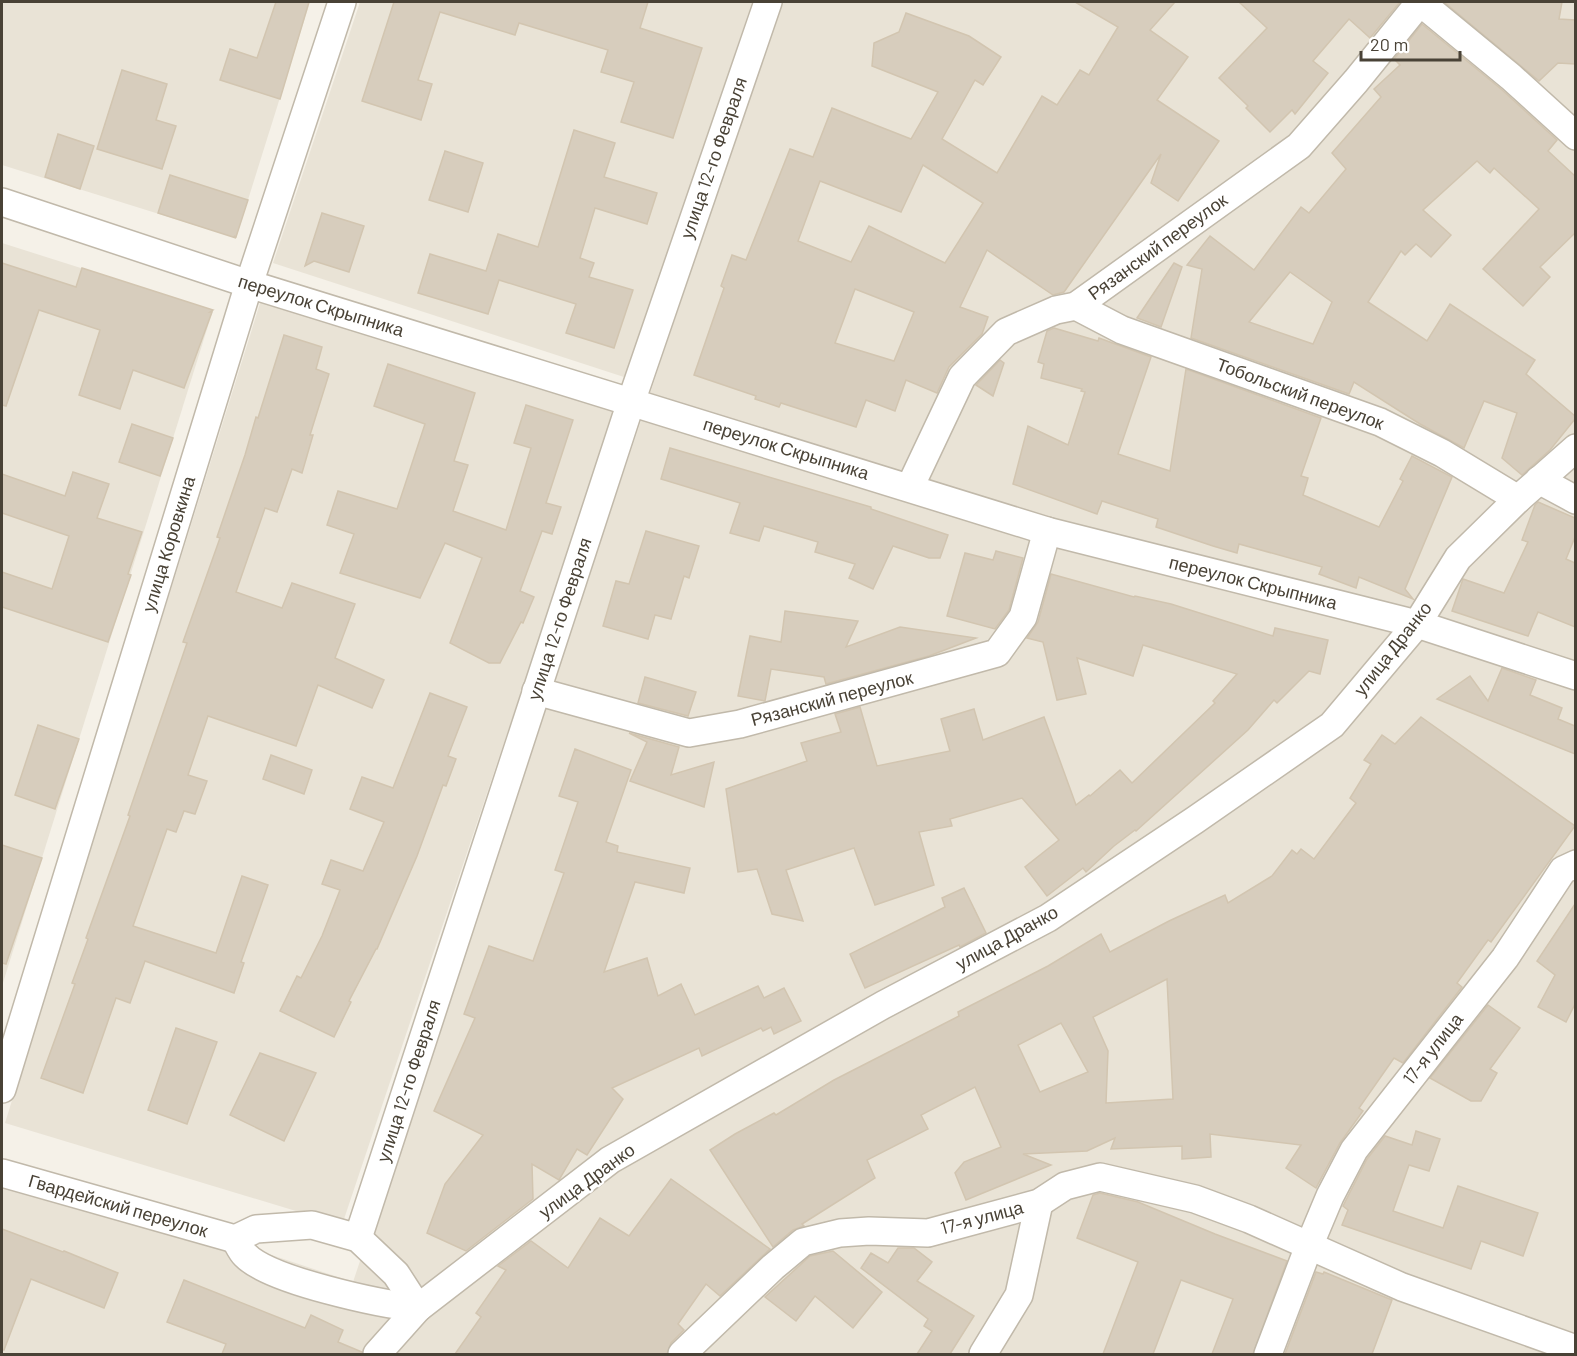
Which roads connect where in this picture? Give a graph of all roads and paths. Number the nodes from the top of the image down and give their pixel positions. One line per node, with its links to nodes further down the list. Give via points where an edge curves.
1 (342, 2): 6 (street, улица Коровкина)
2 (768, 2): 8 (street, улица 12-го Февраля)
3 (1420, 2): 4 (street); 7 (street, Рязанский переулок, via 1299,146)
4 (1575, 136)
5 (2, 202): 6 (street, переулок Скрыпника)
6 (249, 285): 8 (street, переулок Скрыпника); 19 (street, улица Коровкина)
7 (1076, 306): 11 (street, Рязанский переулок, via 1056,310 1006,332 962,376); 12 (street, Тобольский переулок, via 1122,330 1380,422 1442,453)
8 (631, 402): 11 (street, переулок Скрыпника); 17 (street, улица 12-го Февраля)
9 (1575, 448): 10 (street, улица Дранко)
10 (1539, 480): 12 (street, улица Дранко); 13 (street)
11 (910, 488): 14 (street, переулок Скрыпника)
12 (1518, 499): 15 (street, улица Дранко, via 1458,558)
13 (1575, 501)
14 (1047, 531): 15 (street, переулок Скрыпника); 17 (street, Рязанский переулок, via 1023,617 997,653 740,724 689,733)
15 (1417, 624): 16 (street, переулок Скрыпника); 25 (street, улица Дранко, via 1332,725 1195,820 1048,918 883,1005 610,1160)
16 (1575, 676)
17 (536, 691): 22 (street, улица 12-го Февраля)
18 (1575, 864): 24 (street, 17-я улица, via 1563,870 1505,958 1354,1150)
19 (2, 1089)
20 (2, 1173): 23 (street, Гвардейский переулок)
21 (1039, 1203): 24 (street, 17-я улица, via 1065,1186 1100,1177 1195,1199); 28 (street, 17-я улица, via 927,1233 850,1233 803,1242); 29 (street, via 1019,1295)
22 (358, 1238): 23 (street, via 312,1225 256,1229); 25 (street, via 396,1274)
23 (235, 1239): 25 (street, via 244,1254 278,1274 375,1302)
24 (1308, 1246): 26 (street, 17-я улица, via 1402,1287); 30 (street)
25 (418, 1308): 27 (street, улица Дранко)
26 (1575, 1349)
27 (377, 1354)
28 (682, 1354)
29 (983, 1354)
30 (1268, 1354)

